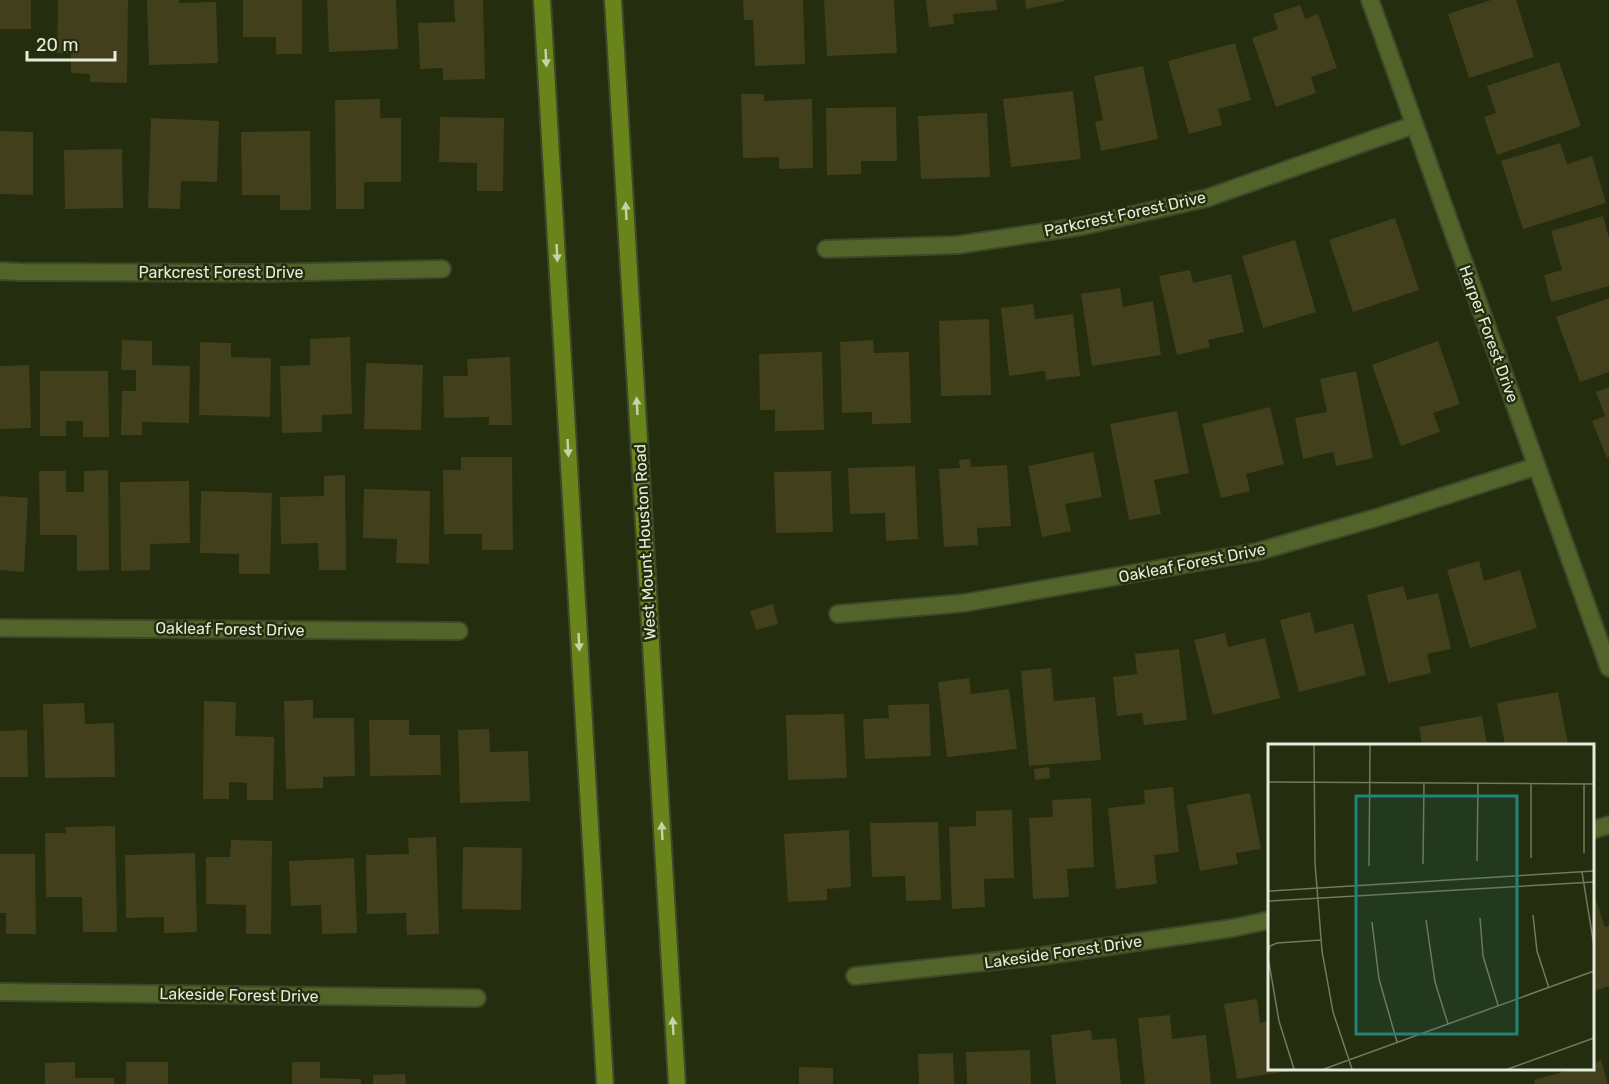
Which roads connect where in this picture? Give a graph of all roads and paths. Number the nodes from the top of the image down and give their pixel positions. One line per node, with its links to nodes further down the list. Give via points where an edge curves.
1 (542, 0): 19 (main road, one-way to 19)
2 (613, 0): 20 (main road, West Mount Houston Road, one-way to 2)
3 (1370, 0): 4 (street, Harper Forest Drive)
4 (1414, 124): 5 (street, Parkcrest Forest Drive, via 1207,198 1083,226 957,245); 8 (street, Harper Forest Drive)
5 (826, 249)
6 (442, 269): 7 (street, Parkcrest Forest Drive, via 264,273)
7 (0, 271)
8 (1537, 466): 9 (street, Oakleaf Forest Drive, via 1256,552 964,603); 12 (street, Harper Forest Drive)
9 (838, 614)
10 (0, 628): 11 (street, Oakleaf Forest Drive)
11 (459, 632)
12 (1609, 668)
13 (1609, 825): 14 (street)
14 (1594, 830)
15 (1268, 920): 16 (street, Lakeside Forest Drive, via 1042,956)
16 (855, 976)
17 (0, 992): 18 (street, Lakeside Forest Drive)
18 (477, 998)
19 (605, 1084)
20 (677, 1084)

